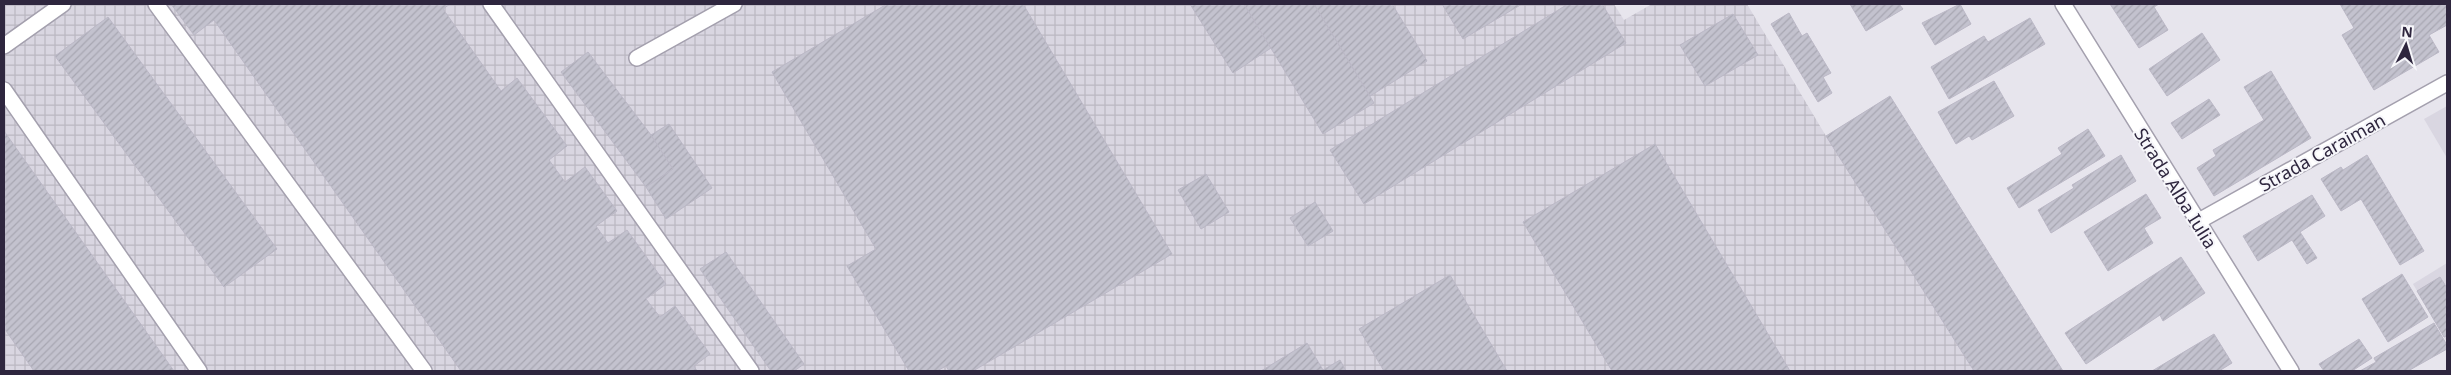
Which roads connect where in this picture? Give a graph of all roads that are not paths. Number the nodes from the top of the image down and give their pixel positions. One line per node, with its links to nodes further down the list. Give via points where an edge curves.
1 (63, 4): 6 (street)
2 (156, 4): 12 (street)
3 (491, 4): 13 (street)
4 (734, 4): 7 (street)
5 (2063, 4): 10 (street, Strada Alba Iulia)
6 (4, 46)
7 (637, 58)
8 (2447, 82): 10 (street, Strada Caraiman)
9 (4, 90): 11 (street)
10 (2197, 222): 14 (street, Strada Alba Iulia)
11 (199, 371)
12 (424, 371)
13 (750, 371)
14 (2291, 371)

